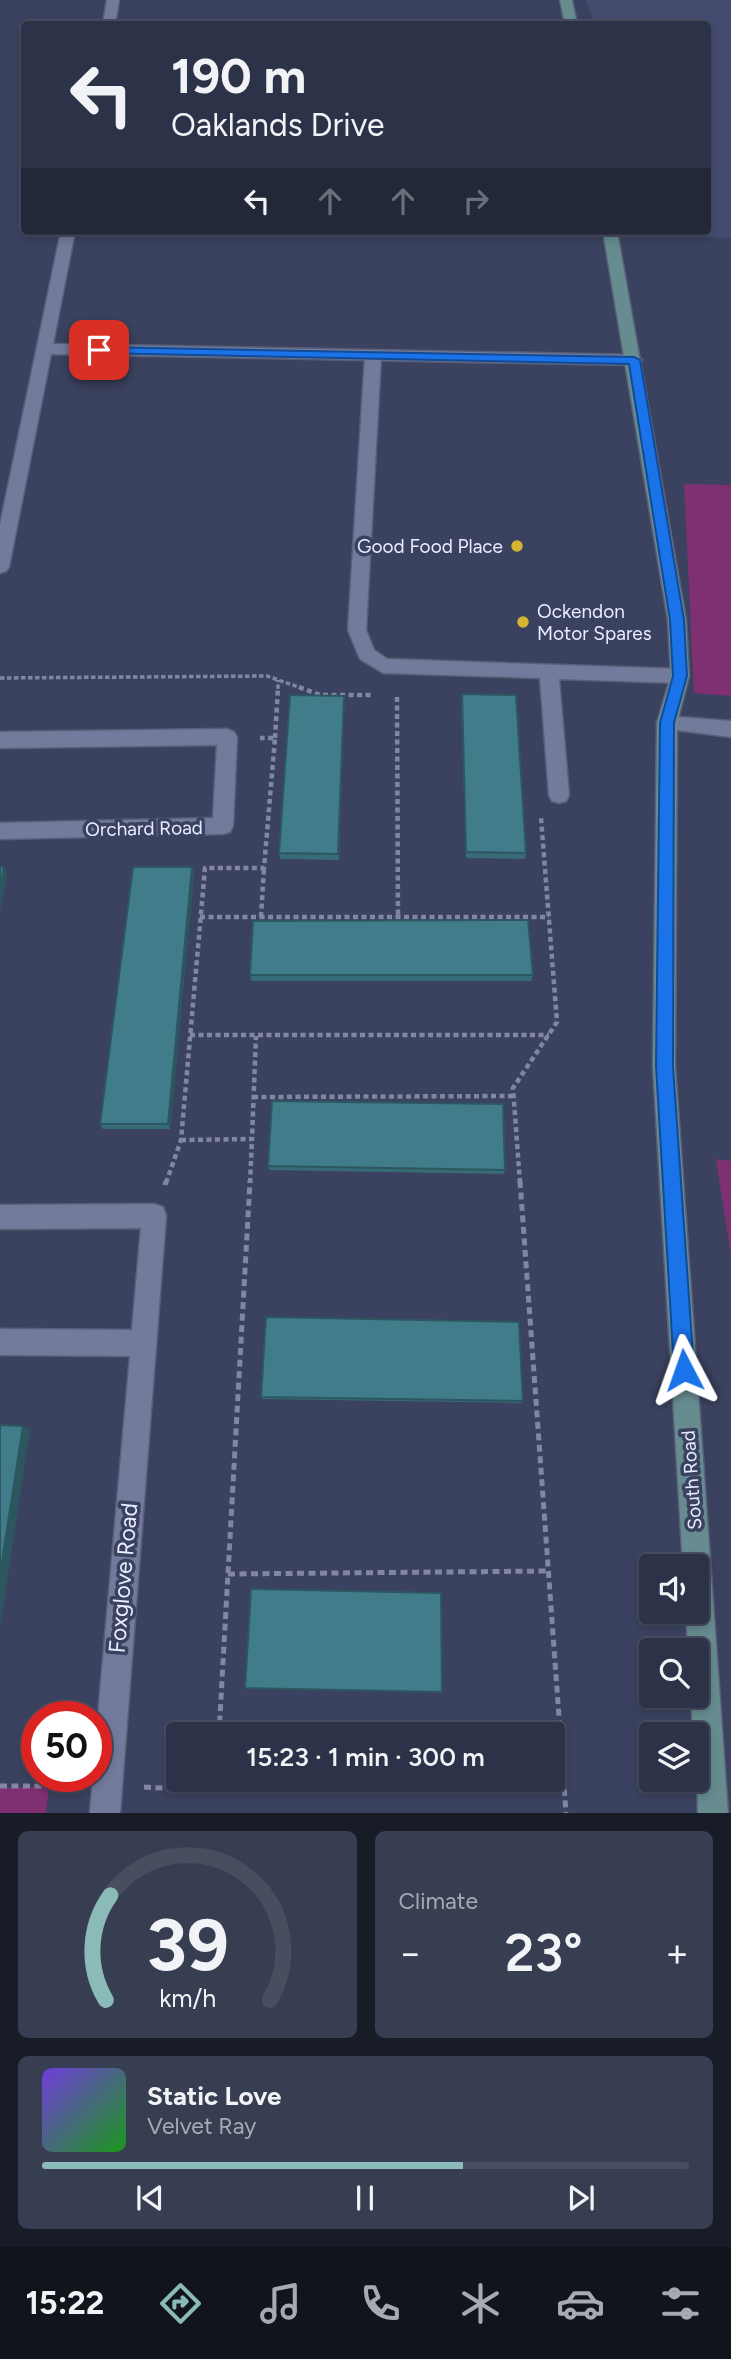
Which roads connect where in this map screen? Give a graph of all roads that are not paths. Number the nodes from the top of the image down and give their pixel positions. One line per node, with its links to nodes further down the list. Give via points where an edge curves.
1 (114, 0): 3 (street)
2 (566, 0): 4 (main road)
3 (109, 21)
4 (570, 21)
5 (67, 235): 7 (street)
6 (611, 235): 9 (main road, South Road)
7 (45, 349): 8 (street); 10 (street)
8 (373, 356): 9 (street); 11 (street, via 357,630 366,654 383,666)
9 (634, 360): 12 (main road, South Road, via 677,620)
10 (0, 567)
11 (549, 672): 12 (street); 16 (street)
12 (680, 676): 13 (main road, South Road)
13 (667, 723): 14 (street); 22 (main road, South Road, via 664,1066)
14 (731, 729)
15 (0, 740): 17 (street, Orchard Road, via 227,737 223,826)
16 (559, 795)
17 (0, 831)
18 (0, 1217): 20 (street, Foxglove Road, via 154,1216)
19 (0, 1342): 20 (street)
20 (143, 1343): 21 (street, Foxglove Road)
21 (105, 1813)
22 (713, 1813)

